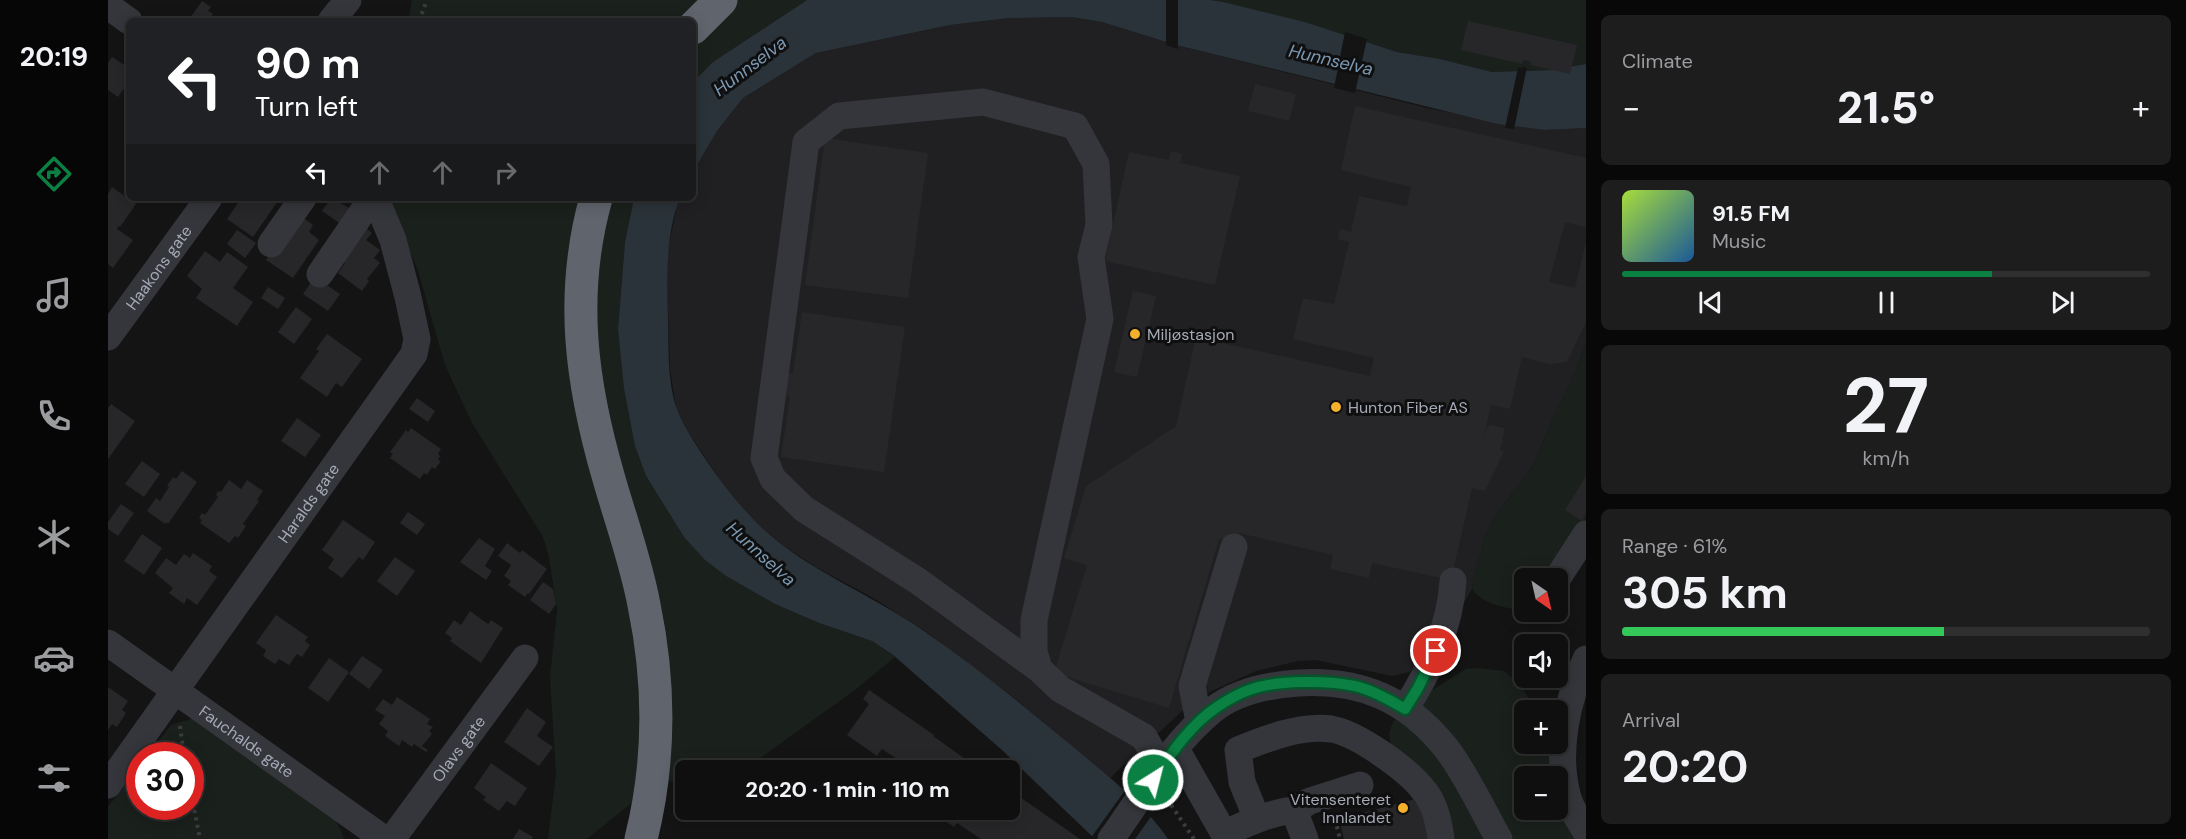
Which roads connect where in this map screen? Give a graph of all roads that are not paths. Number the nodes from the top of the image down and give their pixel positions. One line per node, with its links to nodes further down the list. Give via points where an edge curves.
1 (321, 0): 5 (street)
2 (348, 0): 6 (street)
3 (721, 0): 8 (highway)
4 (108, 6): 7 (street)
5 (325, 18)
6 (333, 18)
7 (126, 19)
8 (696, 25)
9 (207, 201): 16 (street, Haakons gate)
10 (301, 201): 14 (street)
11 (370, 201): 15 (street)
12 (374, 201): 25 (street, Haralds gate, via 396,252 417,339 414,354)
13 (595, 201): 37 (highway, via 584,249 580,340 591,413 636,569 650,634 656,733 650,801)
14 (271, 244)
15 (320, 274)
16 (110, 332)
17 (1586, 534): 19 (street)
18 (1234, 547): 27 (street, via 1192,686)
19 (1564, 568)
20 (1454, 581): 26 (street, via 1452,606 1443,635)
21 (108, 642): 25 (street, Fauchalds gate)
22 (525, 658): 36 (street, Olavs gate)
23 (1586, 659): 33 (street, via 1568,708 1563,756 1567,795)
24 (1039, 669): 24 (street, via 918,581 804,509 773,479 764,458 806,142 839,116 983,102 1075,126 1096,164 1099,225 1091,257 1100,320 1034,620 1034,651); 28 (street, via 1060,688 1144,737)
25 (176, 690): 29 (street, Haralds gate); 35 (street, Fauchalds gate)
26 (1405, 709): 27 (street, via 1356,686 1294,683 1250,690 1215,708); 41 (street, via 1426,725 1447,750)
27 (1199, 723): 28 (street)
28 (1169, 758): 34 (street); 38 (street)
29 (108, 785)
30 (1360, 785): 31 (street)
31 (1294, 810): 32 (street); 39 (street)
32 (1257, 819): 34 (street); 40 (street, via 1242,782 1238,750 1277,736 1331,729 1366,742 1406,773 1425,792 1435,810)
33 (1586, 832)
34 (1226, 836)
35 (384, 839)
36 (392, 839)
37 (641, 839)
38 (1111, 839)
39 (1305, 839)
40 (1441, 839)
41 (1499, 839)

